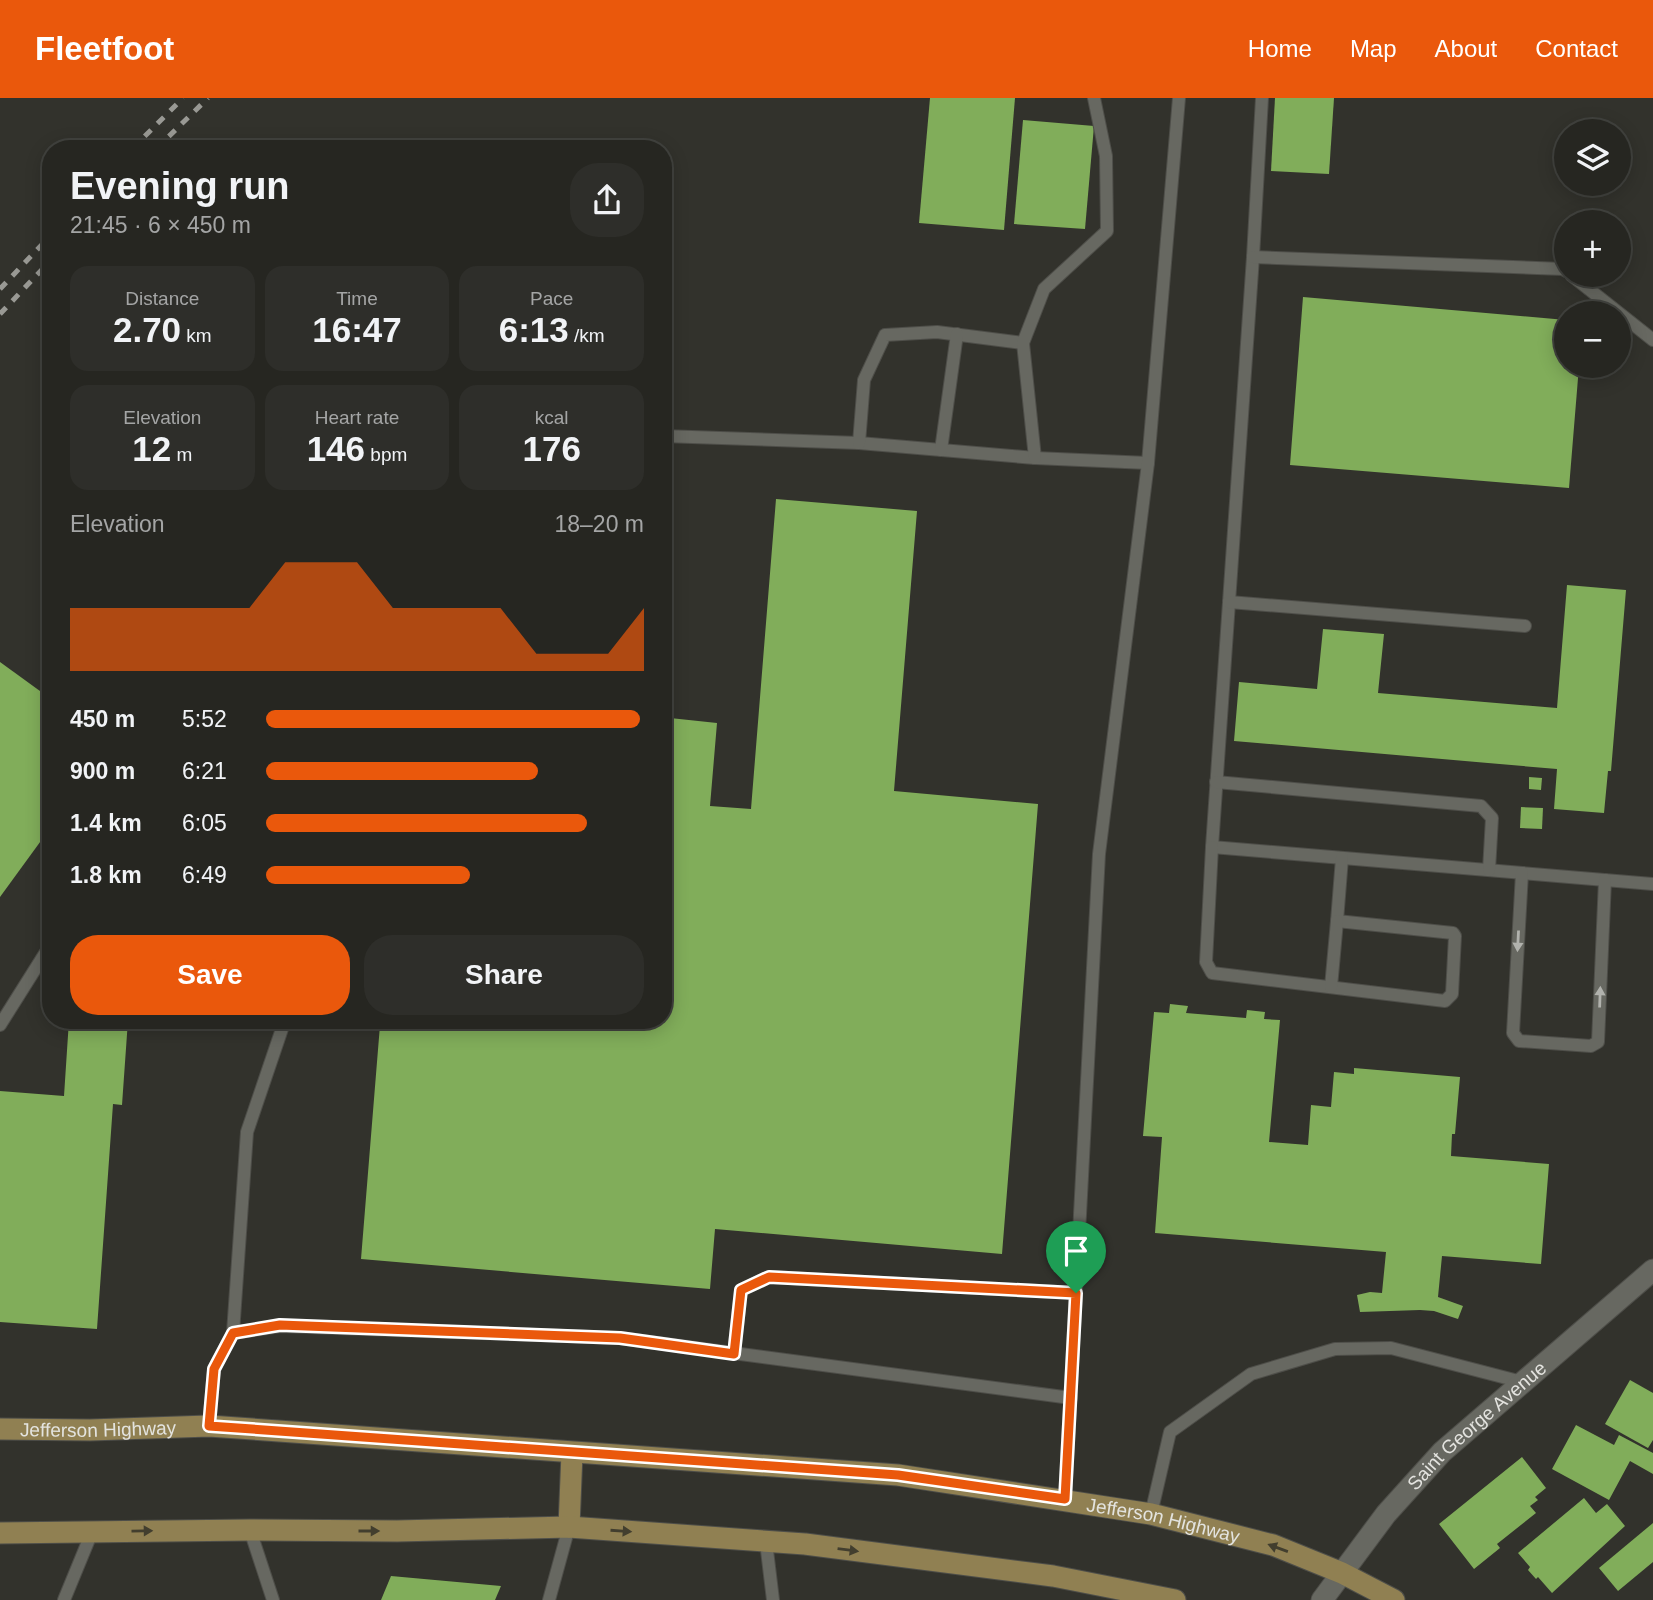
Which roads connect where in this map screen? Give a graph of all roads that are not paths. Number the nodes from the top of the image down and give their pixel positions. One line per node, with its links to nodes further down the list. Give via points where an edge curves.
1 (1094, 98): 9 (lane, via 1106,156 1107,231 1044,289)
2 (1180, 98): 14 (lane)
3 (1262, 98): 4 (lane)
4 (1254, 257): 5 (lane); 15 (lane)
5 (1554, 269)
6 (1586, 287): 8 (lane)
7 (957, 334): 9 (lane); 11 (lane, via 886,335 864,380); 12 (lane)
8 (1653, 340)
9 (1023, 343): 13 (lane)
10 (672, 436): 11 (lane)
11 (859, 443): 12 (lane)
12 (941, 450): 13 (lane)
13 (1035, 458): 14 (lane)
14 (1148, 463): 30 (lane, via 1099,854)
15 (1229, 602): 16 (lane); 17 (lane)
16 (1525, 626)
17 (1216, 782): 18 (lane); 20 (lane, via 1481,806 1492,818)
18 (1212, 847): 19 (lane); 26 (lane, via 1206,962 1212,973)
19 (1342, 858): 20 (lane); 24 (lane)
20 (1489, 870): 21 (lane)
21 (1522, 873): 22 (lane); 22 (lane, one-way to 22, via 1513,1033 1519,1041 1591,1046 1598,1042)
22 (1605, 880): 23 (lane)
23 (1653, 884)
24 (1337, 921): 26 (lane); 26 (lane, via 1453,933 1452,994 1445,1001)
25 (42, 958): 27 (lane)
26 (1331, 987)
27 (0, 1025)
28 (282, 1029): 31 (lane, via 247,1132)
29 (1653, 1270): 33 (street, Saint George Avenue)
30 (1076, 1293): 32 (lane, via 769,1277 741,1290); 34 (lane)
31 (233, 1333): 32 (lane, via 280,1325 620,1338); 35 (lane, via 214,1369)
32 (734, 1354): 34 (lane)
33 (1522, 1382): 39 (lane, via 1391,1348 1335,1349 1251,1374 1171,1432); 45 (street, Saint George Avenue, via 1442,1452 1386,1514)
34 (1071, 1398): 38 (lane)
35 (209, 1426): 36 (main road, Jefferson Highway); 37 (main road, Jefferson Highway)
36 (0, 1429)
37 (572, 1453): 38 (main road, Jefferson Highway, via 898,1475); 40 (main road)
38 (1065, 1499): 39 (main road, Jefferson Highway)
39 (1152, 1514): 45 (main road, Jefferson Highway, one-way to 39, via 1273,1545)
40 (569, 1527): 41 (main road, one-way to 40); 44 (main road, one-way to 44); 48 (lane)
41 (250, 1530): 42 (main road, one-way to 41); 47 (lane)
42 (92, 1532): 43 (main road); 46 (lane)
43 (0, 1533)
44 (766, 1542): 49 (lane); 50 (main road, one-way to 50, via 1053,1576)
45 (1342, 1573): 51 (street, Saint George Avenue); 52 (main road, Jefferson Highway)
46 (64, 1600)
47 (273, 1600)
48 (549, 1600)
49 (772, 1600)
50 (1175, 1600)
51 (1322, 1600)
52 (1394, 1600)

